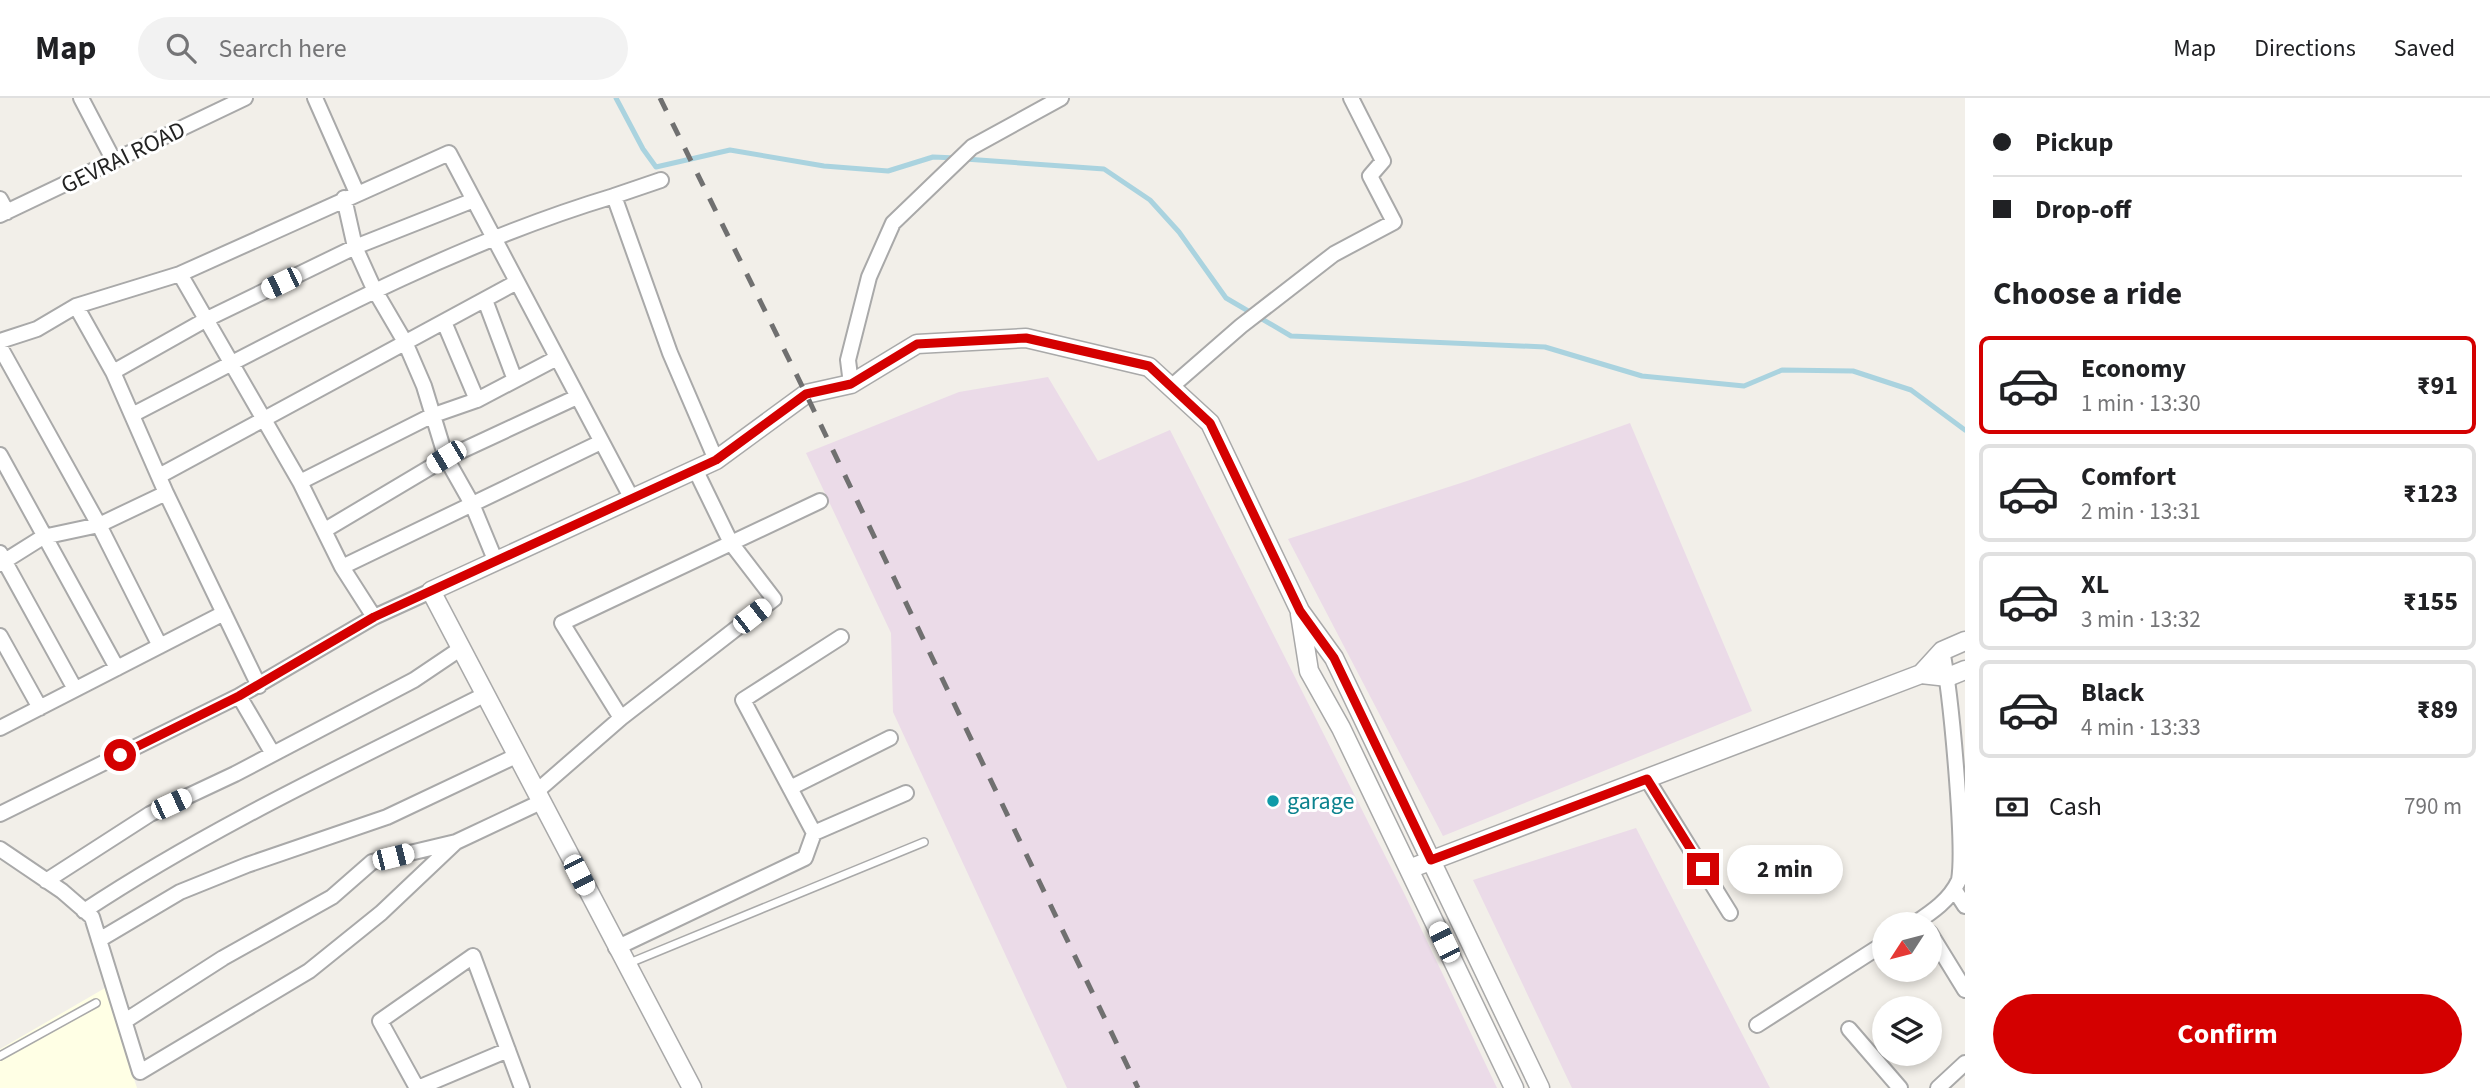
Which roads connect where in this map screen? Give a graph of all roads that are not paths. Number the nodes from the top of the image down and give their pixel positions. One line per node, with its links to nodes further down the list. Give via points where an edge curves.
1 (81, 98): 6 (street)
2 (245, 98): 6 (street, GEVRAI ROAD)
3 (315, 98): 8 (street)
4 (1061, 98): 28 (street, via 972,147 893,223 869,277 849,360)
5 (1351, 98): 29 (street, via 1383,161 1370,176 1394,222 1334,254)
6 (114, 161): 11 (street, GEVRAI ROAD)
7 (661, 180): 9 (street)
8 (351, 196): 10 (street, via 449,153); 13 (street); 14 (street)
9 (614, 196): 12 (street); 38 (street, via 670,353)
10 (474, 200): 12 (street); 13 (street)
11 (2, 209)
12 (494, 238): 15 (street); 16 (street)
13 (355, 247): 16 (street); 19 (street)
14 (180, 274): 18 (street); 19 (street)
15 (517, 282): 17 (street); 24 (street)
16 (374, 289): 22 (street); 25 (street)
17 (485, 300): 20 (street); 27 (street)
18 (76, 306): 21 (street, via 37,329); 26 (street)
19 (207, 319): 25 (street); 26 (street)
20 (444, 322): 22 (street); 31 (street)
21 (0, 341)
22 (405, 342): 33 (street, via 424,386); 34 (street)
23 (0, 347): 46 (street)
24 (557, 358): 27 (street); 30 (street)
25 (231, 364): 32 (street); 34 (street)
26 (113, 372): 32 (street)
27 (515, 380): 31 (street)
28 (851, 384): 29 (street, via 917,344 1026,338 1149,366); 38 (street, via 806,394)
29 (1171, 387): 54 (street, via 1210,423)
30 (577, 397): 35 (street); 37 (street)
31 (477, 400): 33 (street)
32 (132, 415): 40 (street)
33 (430, 416): 37 (street); 41 (street)
34 (262, 419): 40 (street); 41 (street)
35 (601, 442): 43 (street); 45 (street)
36 (0, 455): 48 (street)
37 (446, 457): 45 (street); 47 (street)
38 (716, 460): 39 (street)
39 (695, 469): 43 (street); 49 (street)
40 (159, 476): 42 (street)
41 (300, 482): 47 (street)
42 (166, 493): 46 (street); 55 (street)
43 (632, 499): 51 (street)
44 (820, 501): 49 (street)
45 (471, 504): 51 (street); 52 (street)
46 (99, 525): 48 (street); 60 (street)
47 (325, 530): 52 (street)
48 (43, 537): 50 (street); 63 (street)
49 (731, 543): 72 (street, via 774,599); 72 (street, via 562,623)
50 (1, 559): 68 (street)
51 (496, 562): 53 (street)
52 (342, 567): 56 (street)
53 (431, 591): 56 (street); 61 (street)
54 (1300, 611): 86 (street, via 1334,658); 87 (street, via 1309,671)
55 (224, 613): 60 (street); 67 (street)
56 (374, 617): 67 (street)
57 (0, 636): 71 (street)
58 (841, 637): 78 (street, via 743,700)
59 (1965, 641): 62 (street)
60 (160, 646): 63 (street)
61 (460, 649): 69 (street); 75 (street, via 414,680)
62 (1942, 651): 65 (street); 66 (street)
63 (117, 668): 68 (street)
64 (1965, 670): 66 (street)
65 (1921, 674): 66 (street); 77 (street)
66 (1948, 677): 89 (street, via 1964,819 1961,878)
67 (259, 686): 70 (street)
68 (75, 689): 71 (street)
69 (484, 695): 76 (street); 91 (street, via 275,800 142,873)
70 (239, 696): 75 (street); 81 (street)
71 (40, 708): 73 (street)
72 (621, 718): 80 (street)
73 (0, 728)
74 (890, 738): 78 (street)
75 (273, 754): 88 (street, via 150,814)
76 (516, 756): 80 (street); 94 (street, via 387,817 180,892)
77 (1647, 779): 86 (street); 93 (street)
78 (790, 788): 82 (street)
79 (906, 793): 82 (street)
80 (538, 797): 83 (street); 95 (street)
81 (0, 814)
82 (814, 833): 95 (street, via 805,858)
83 (456, 842): 101 (street, via 372,862 332,897 223,958); 101 (street, via 381,914 309,971 139,1072)
84 (924, 842): 98 (lane)
85 (0, 849): 88 (street)
86 (1431, 860): 87 (street); 111 (street)
87 (1409, 869): 110 (street)
88 (46, 881): 91 (street)
89 (1954, 889): 90 (street); 92 (street)
90 (1965, 906)
91 (85, 911): 94 (street, via 92,917)
92 (1932, 912)
93 (1730, 913)
94 (99, 940): 101 (street)
95 (616, 948): 98 (street)
96 (1872, 951): 102 (street)
97 (1942, 953): 99 (street)
98 (625, 965): 109 (street)
99 (1965, 990)
100 (96, 1003): 105 (lane)
101 (125, 1021)
102 (1756, 1025)
103 (1849, 1028): 112 (street)
104 (508, 1050): 107 (street); 107 (street, via 473,956 380,1021); 108 (street)
105 (0, 1056)
106 (1965, 1063): 113 (street)
107 (418, 1088)
108 (522, 1088)
109 (692, 1088)
110 (1514, 1088)
111 (1540, 1088)
112 (1900, 1088)
113 (1938, 1088)

